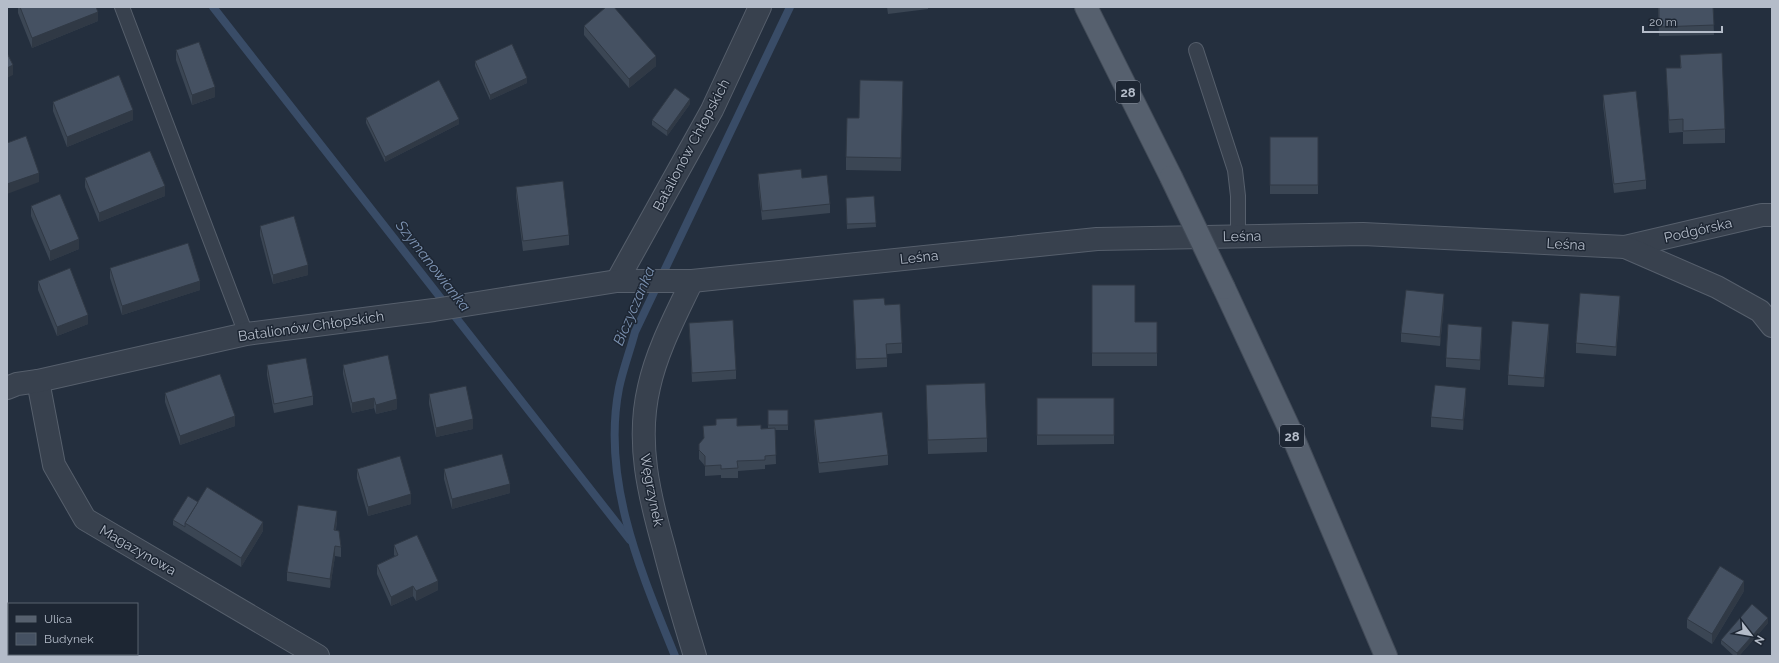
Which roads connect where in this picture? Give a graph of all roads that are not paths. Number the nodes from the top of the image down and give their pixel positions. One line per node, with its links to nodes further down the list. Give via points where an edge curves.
1 (122, 7): 11 (lane)
2 (760, 7): 8 (street, Batalionów Chłopskich, via 712,110)
3 (1086, 7): 16 (main road, 28, bridge, via 1171,177 1293,437)
4 (1196, 50): 6 (lane, via 1235,170)
5 (1772, 215): 7 (street, Podgórska, via 1762,215)
6 (1238, 236): 7 (street, Leśna, via 1363,234); 9 (street, Leśna, via 1097,239)
7 (1625, 247): 10 (street, Leśna, via 1717,287 1760,311)
8 (626, 281): 9 (street, Batalionów Chłopskich); 11 (street, Batalionów Chłopskich, via 434,310)
9 (692, 281): 15 (street, Węgrzynek, via 666,337 649,387 643,438 653,510)
10 (1772, 326)
11 (246, 334): 12 (street, Batalionów Chłopskich)
12 (38, 381): 13 (street, Batalionów Chłopskich); 14 (street, Magazynowa, via 54,465 85,519)
13 (7, 388)
14 (318, 656)
15 (695, 656)
16 (1386, 656)

